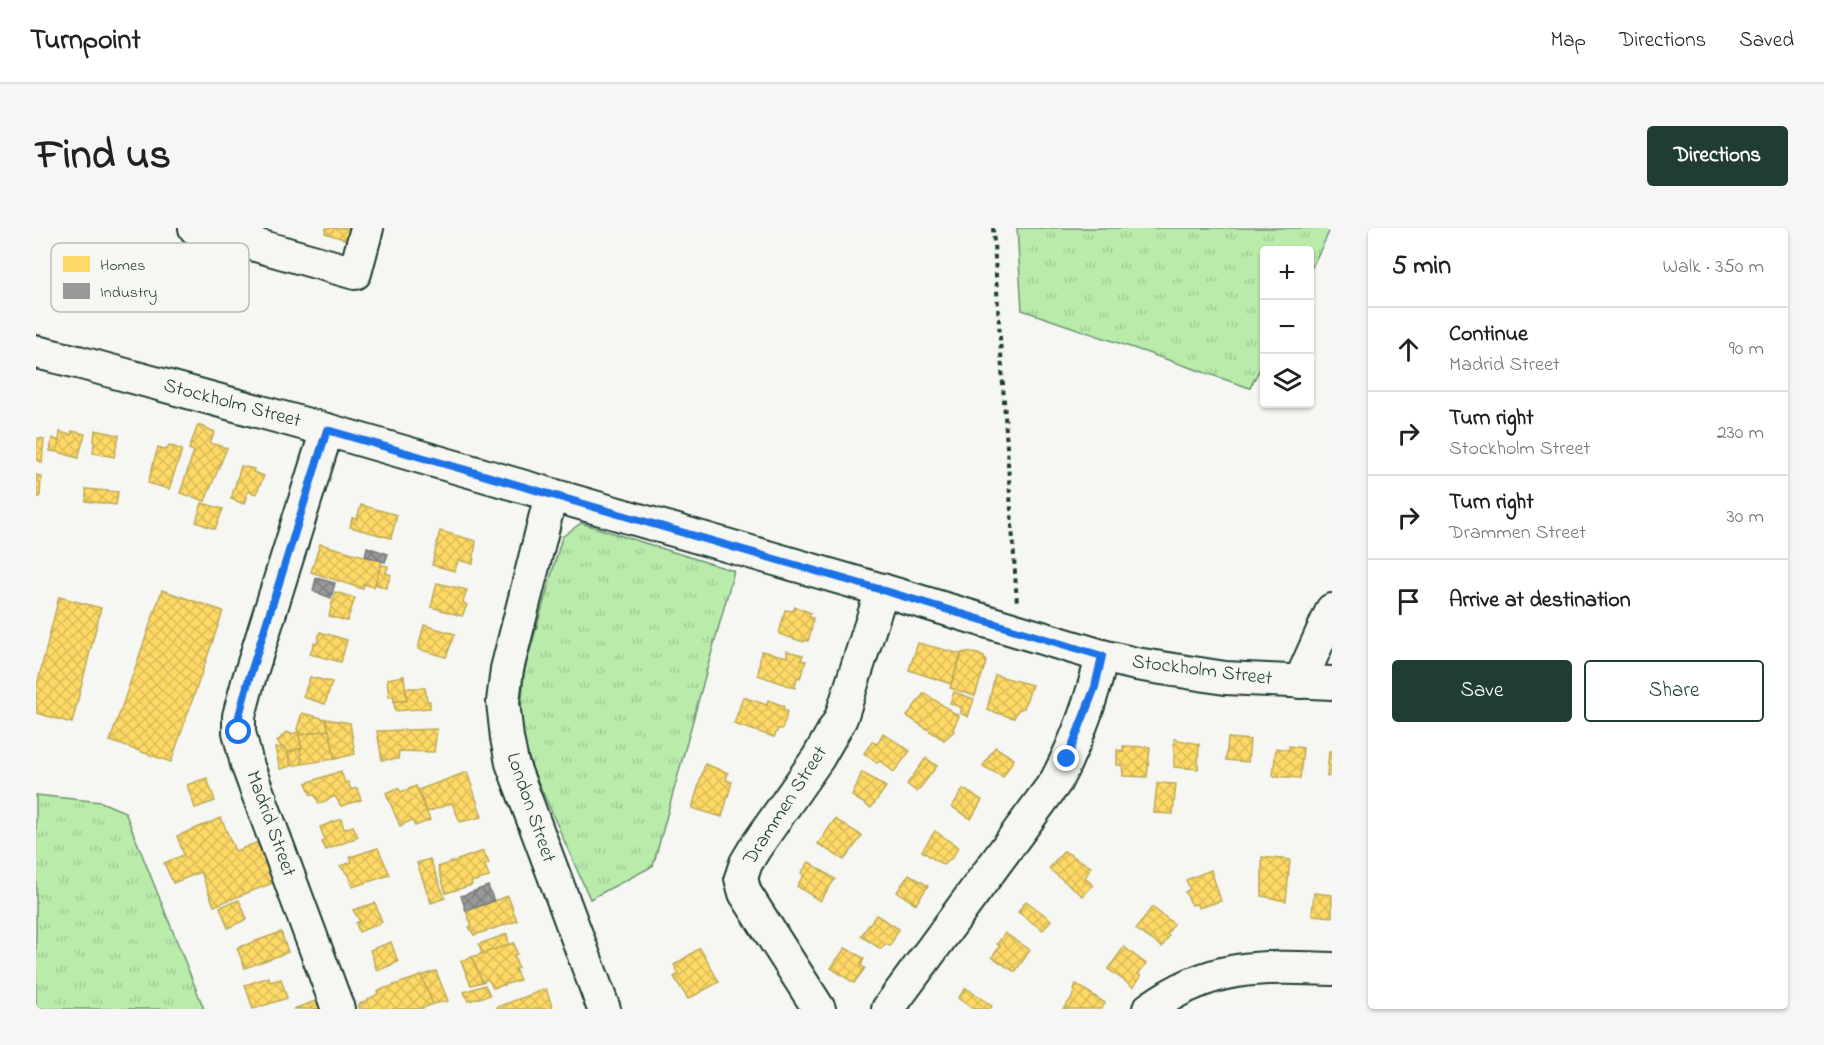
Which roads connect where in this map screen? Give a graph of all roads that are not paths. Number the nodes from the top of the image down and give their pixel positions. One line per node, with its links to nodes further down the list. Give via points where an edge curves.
1 (195, 228): 3 (street)
2 (368, 228): 3 (street, via 355,273)
3 (260, 237)
4 (36, 352): 5 (street, Stockholm Street)
5 (327, 430): 6 (street, Stockholm Street); 13 (street, Madrid Street, via 248,682 239,732)
6 (551, 495): 7 (street, Stockholm Street); 14 (street, London Street, via 507,669 503,702 512,763)
7 (882, 590): 9 (street, Stockholm Street); 15 (street, Drammen Street, via 841,718 755,848 741,878 745,893)
8 (1332, 610): 10 (street)
9 (1102, 656): 10 (street, Stockholm Street, via 1206,675); 16 (street, via 1084,718 1056,781)
10 (1300, 682): 11 (street, Stockholm Street)
11 (1332, 683)
12 (1332, 969): 17 (street, via 1235,969 1175,991)
13 (338, 1009)
14 (604, 1009)
15 (819, 1009)
16 (888, 1009)
17 (1149, 1009)

